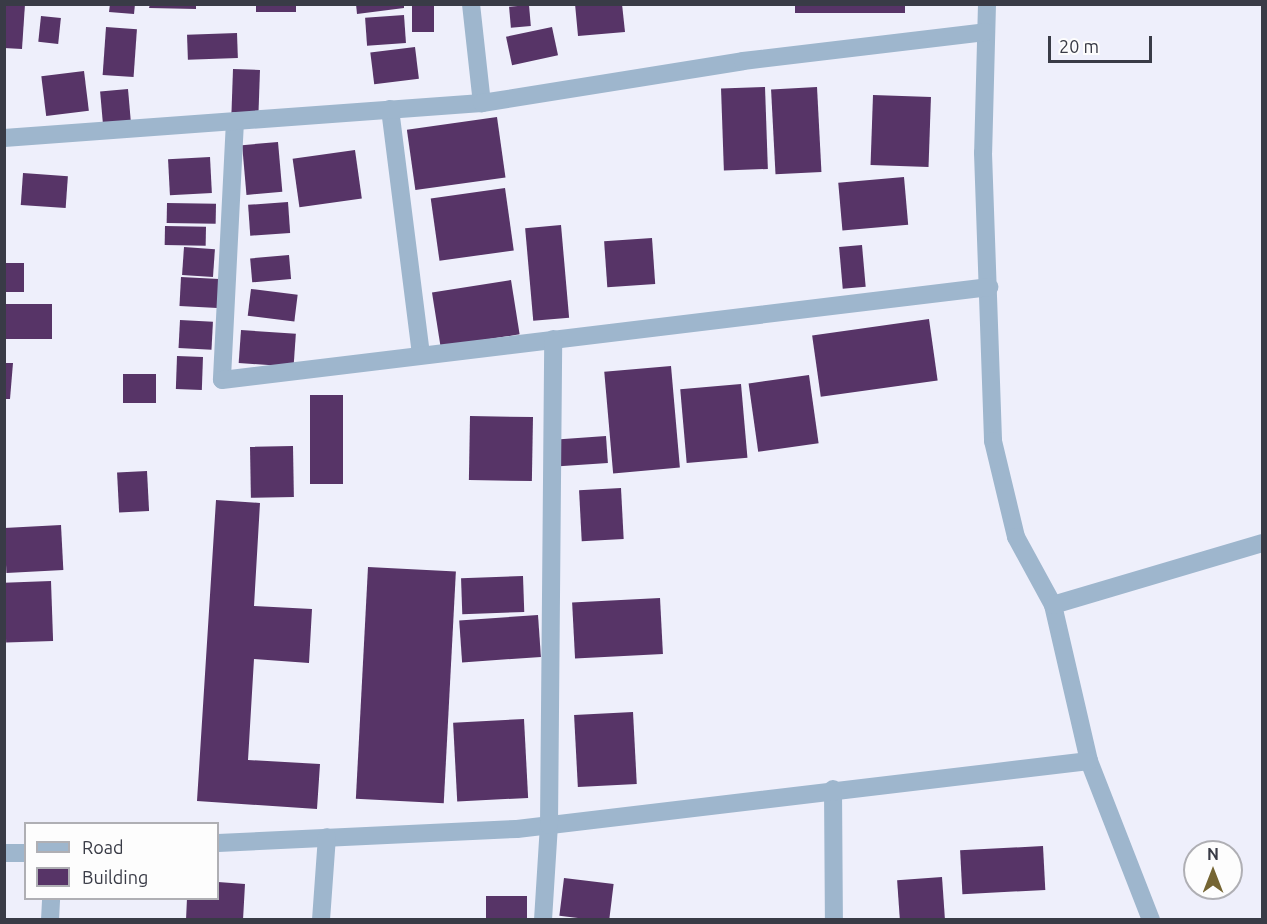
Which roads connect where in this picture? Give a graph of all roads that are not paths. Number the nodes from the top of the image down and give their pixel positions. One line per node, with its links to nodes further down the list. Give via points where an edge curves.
1 (471, 4): 4 (street)
2 (987, 4): 3 (street)
3 (985, 32): 4 (street, via 743,61); 8 (street)
4 (482, 103): 5 (street)
5 (390, 109): 6 (street); 10 (street)
6 (235, 121): 7 (street); 10 (street, via 222,380)
7 (4, 138)
8 (989, 287): 9 (street); 12 (street, via 993,441 1016,537)
9 (553, 339): 10 (street); 15 (street)
10 (421, 355)
11 (1263, 543): 12 (street)
12 (1053, 605): 13 (street)
13 (1089, 761): 14 (street); 25 (street)
14 (833, 789): 15 (street); 24 (street)
15 (549, 825): 16 (street); 23 (street)
16 (327, 837): 17 (street); 22 (street)
17 (219, 843)
18 (4, 853): 19 (street)
19 (24, 853)
20 (51, 900): 21 (street)
21 (50, 920)
22 (321, 920)
23 (543, 920)
24 (834, 920)
25 (1151, 920)

